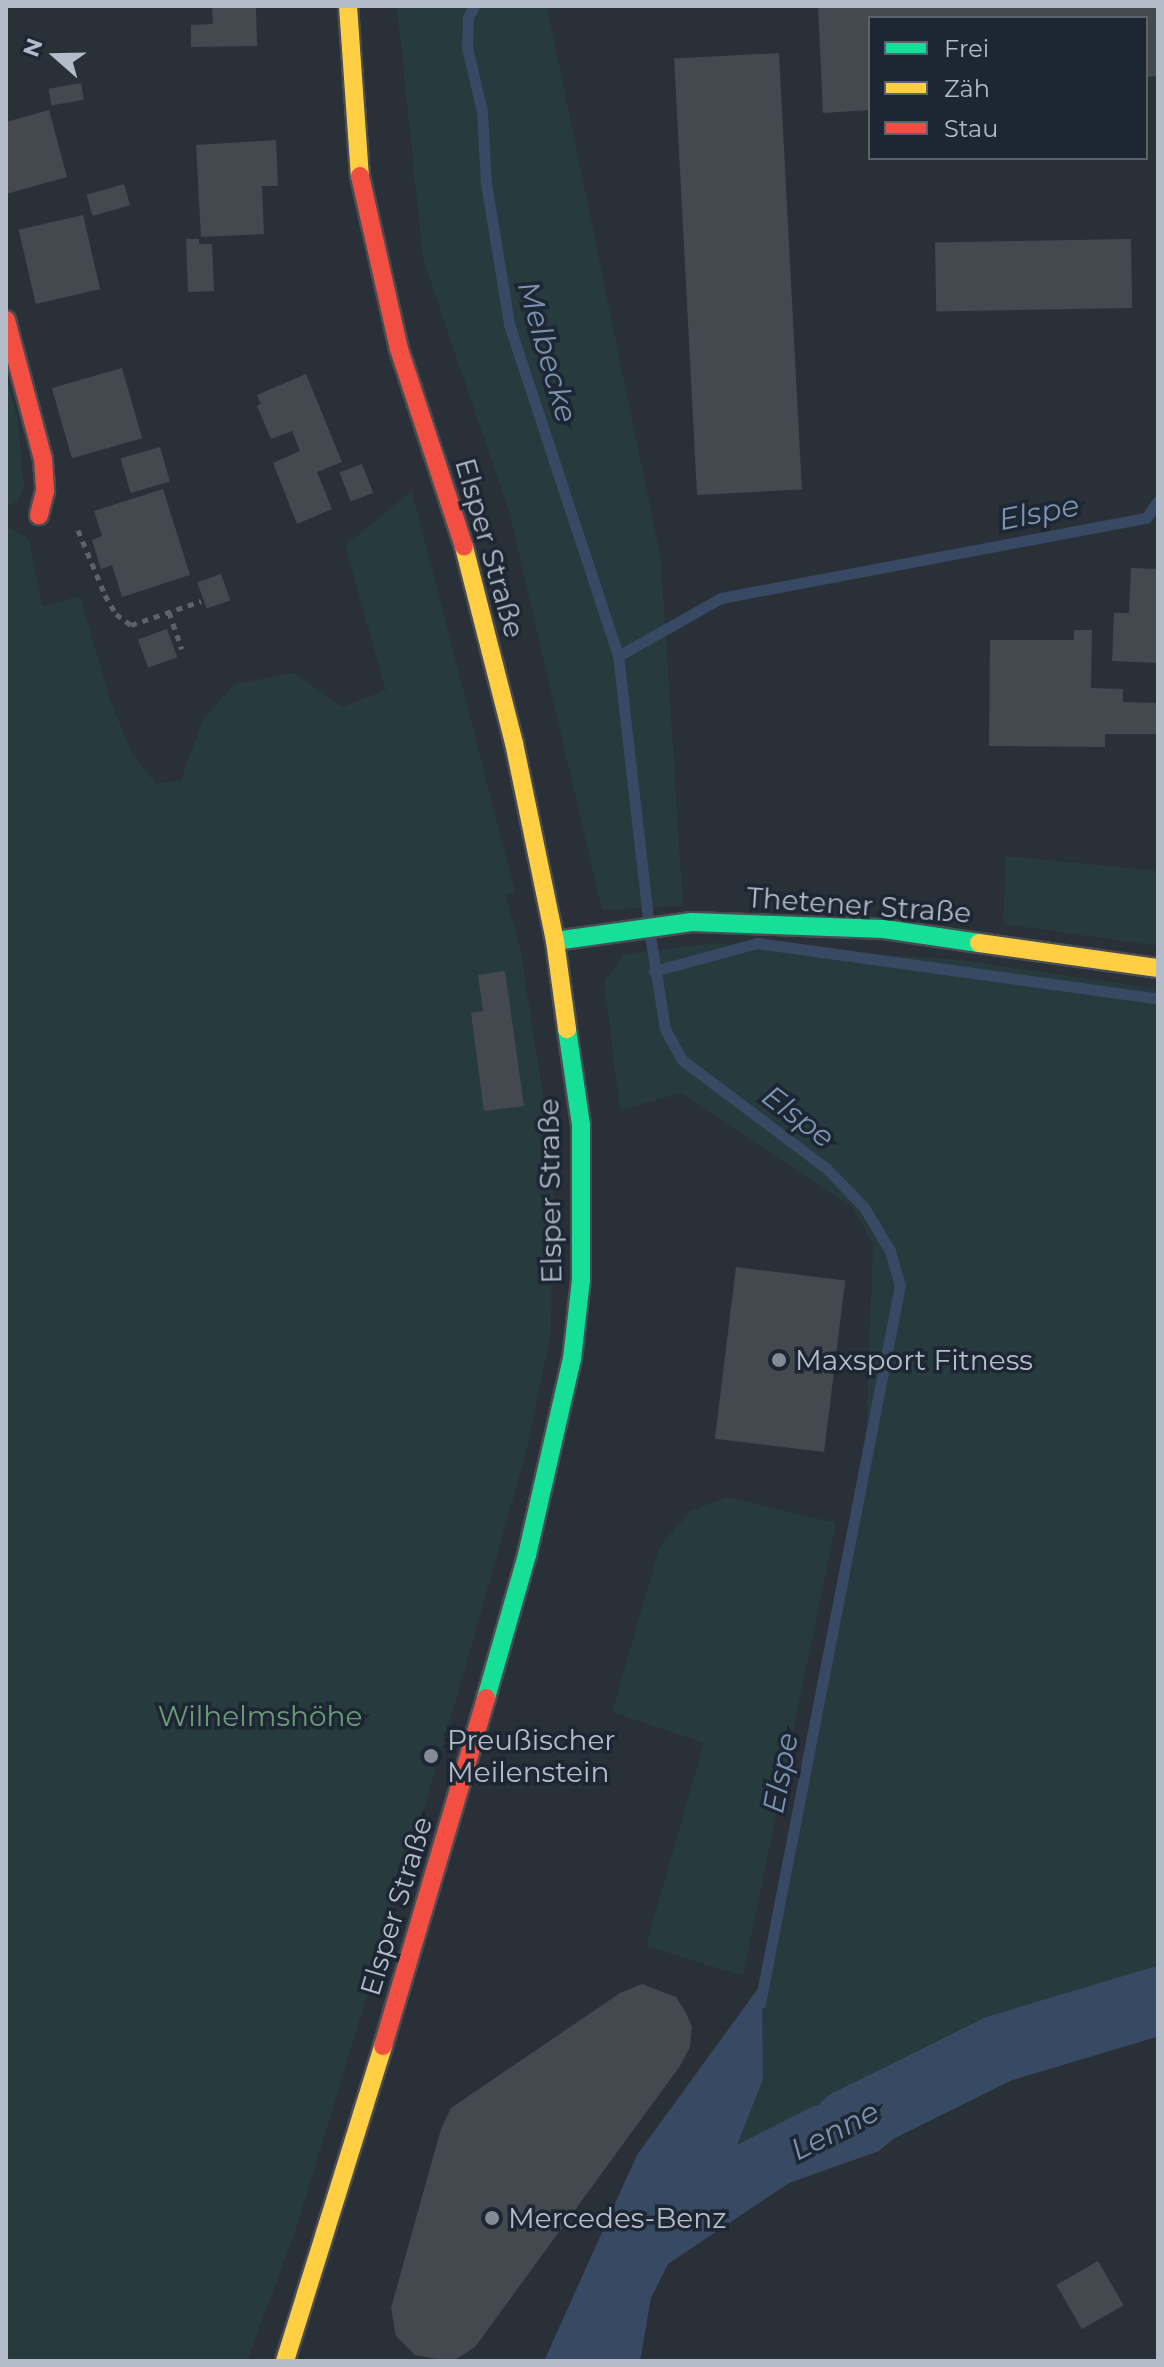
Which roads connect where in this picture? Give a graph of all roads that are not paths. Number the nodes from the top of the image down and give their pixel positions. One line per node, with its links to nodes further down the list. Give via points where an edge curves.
1 (348, 6): 4 (main road, Elsper Straße, via 356,151 371,236 399,349 463,543 514,743)
2 (6, 320): 3 (main road, via 43,459 45,491)
3 (39, 515)
4 (555, 941): 5 (main road, Thetener Straße, via 692,922 884,929); 6 (main road, Elsper Straße, via 581,1125 581,1280 572,1359 496,1670)
5 (1158, 968)
6 (285, 2361)

